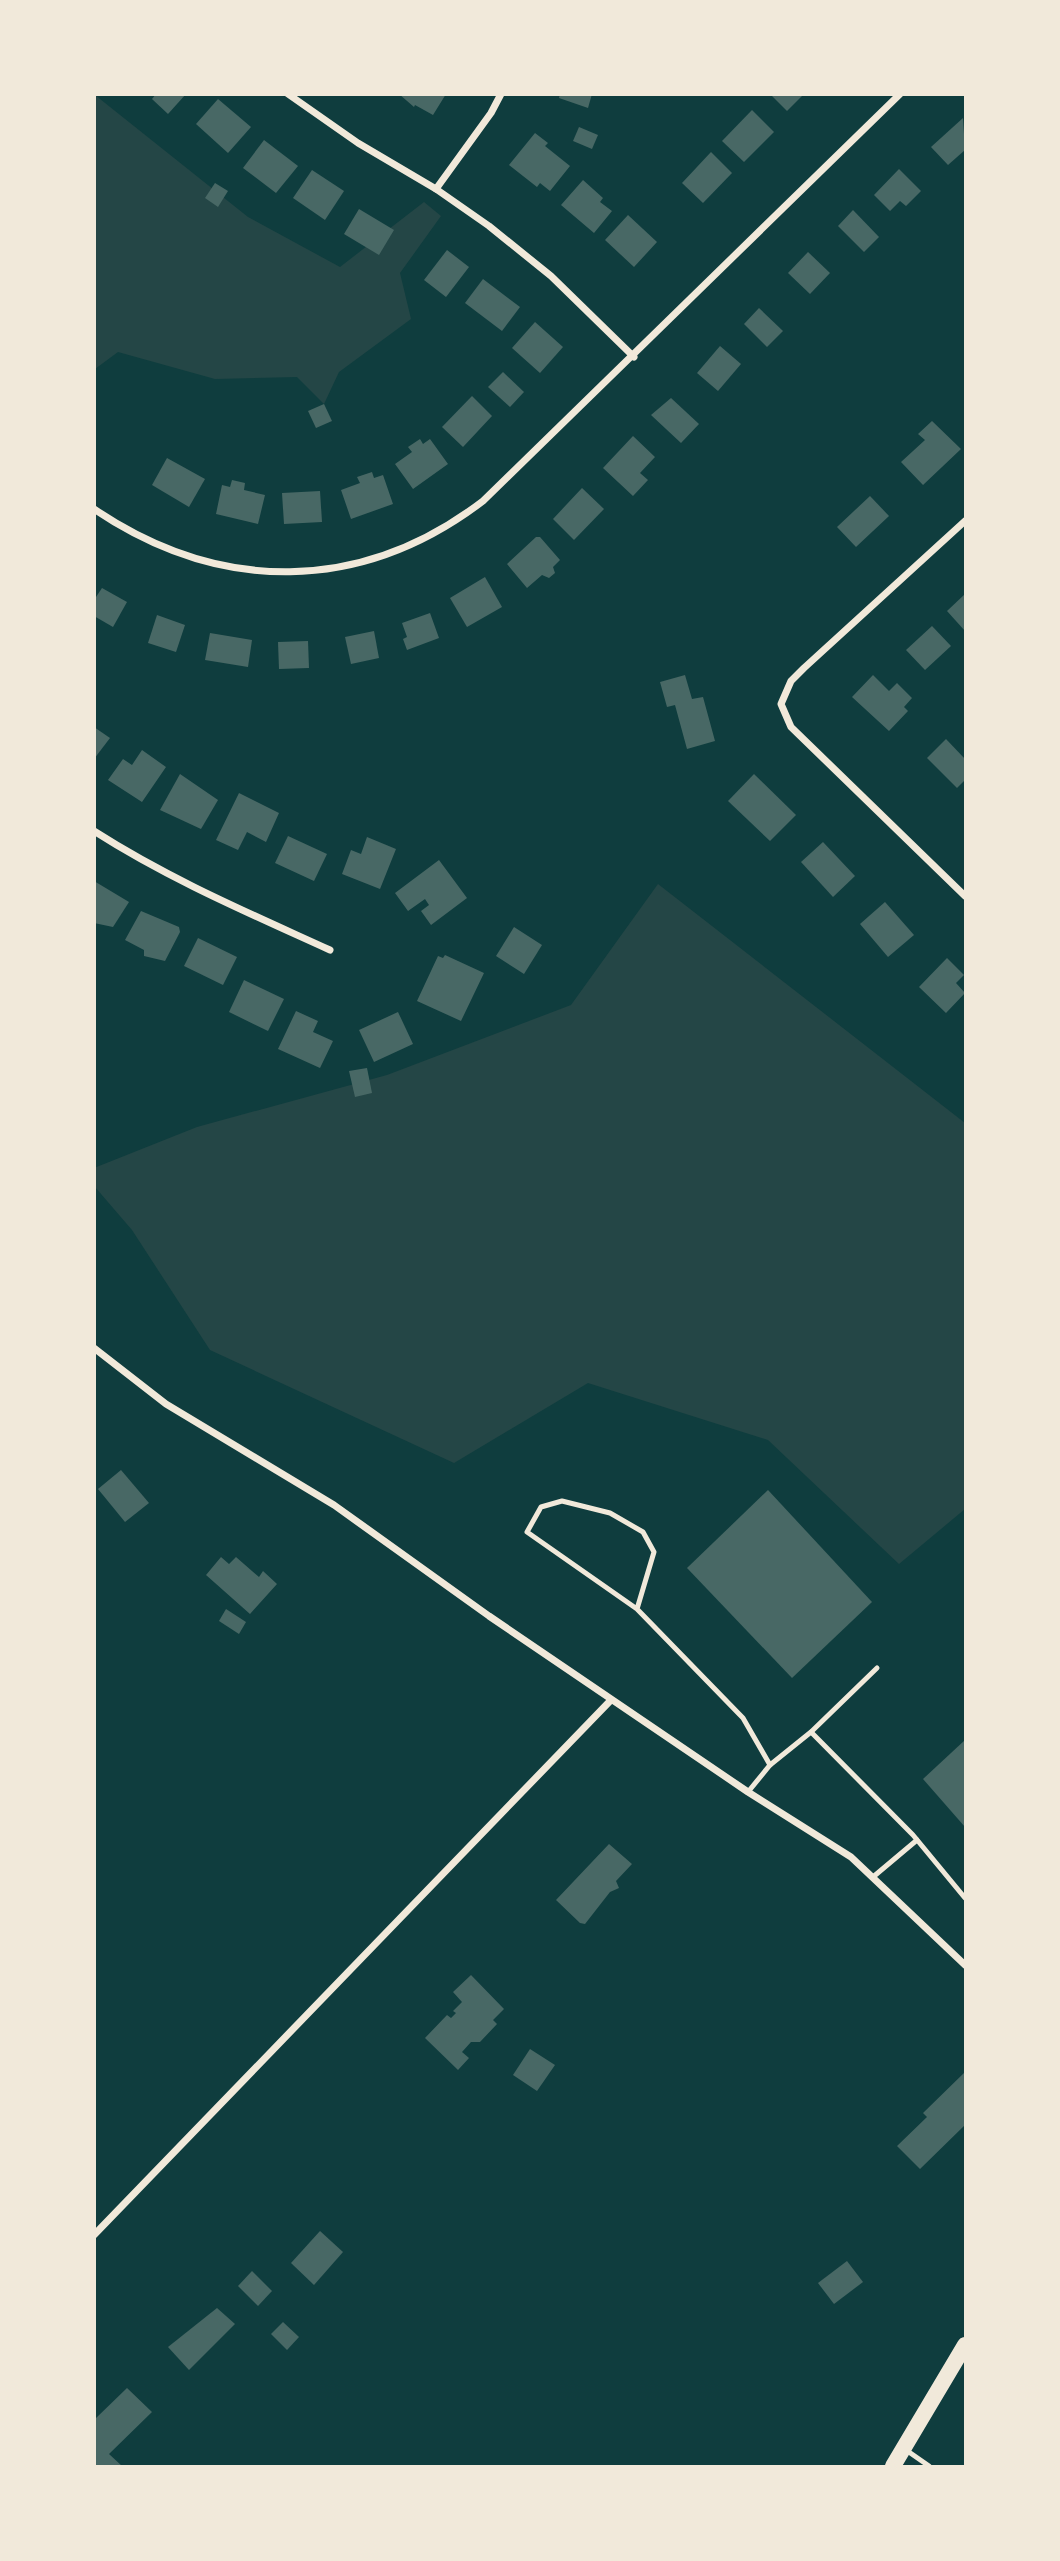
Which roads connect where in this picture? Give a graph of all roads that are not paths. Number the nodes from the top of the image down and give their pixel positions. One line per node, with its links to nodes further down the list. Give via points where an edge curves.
1 (288, 94): 4 (street)
2 (501, 94): 4 (street)
3 (900, 94): 5 (street)
4 (436, 189): 5 (street, via 551,276)
5 (634, 357): 6 (street, via 476,506 428,537 367,561 303,572 229,568 159,547)
6 (94, 509)
7 (965, 521): 9 (street, via 804,668 791,681 781,704 791,727)
8 (94, 831): 10 (street, via 158,870)
9 (965, 896)
10 (330, 950)
11 (94, 1348): 14 (street, via 166,1404 334,1505)
12 (637, 1609): 12 (lane, via 654,1552 643,1532 610,1513 562,1501 541,1507 527,1532); 16 (lane, via 743,1718)
13 (877, 1668): 15 (lane)
14 (611, 1699): 17 (street); 22 (street)
15 (811, 1732): 16 (lane); 18 (lane)
16 (770, 1765): 17 (lane)
17 (748, 1792): 19 (street, via 850,1857)
18 (917, 1840): 19 (lane); 20 (lane)
19 (873, 1877): 21 (street)
20 (965, 1898)
21 (965, 1965)
22 (94, 2235)
23 (965, 2345): 24 (main road)
24 (904, 2448): 25 (main road); 26 (lane)
25 (893, 2466)
26 (929, 2466)

